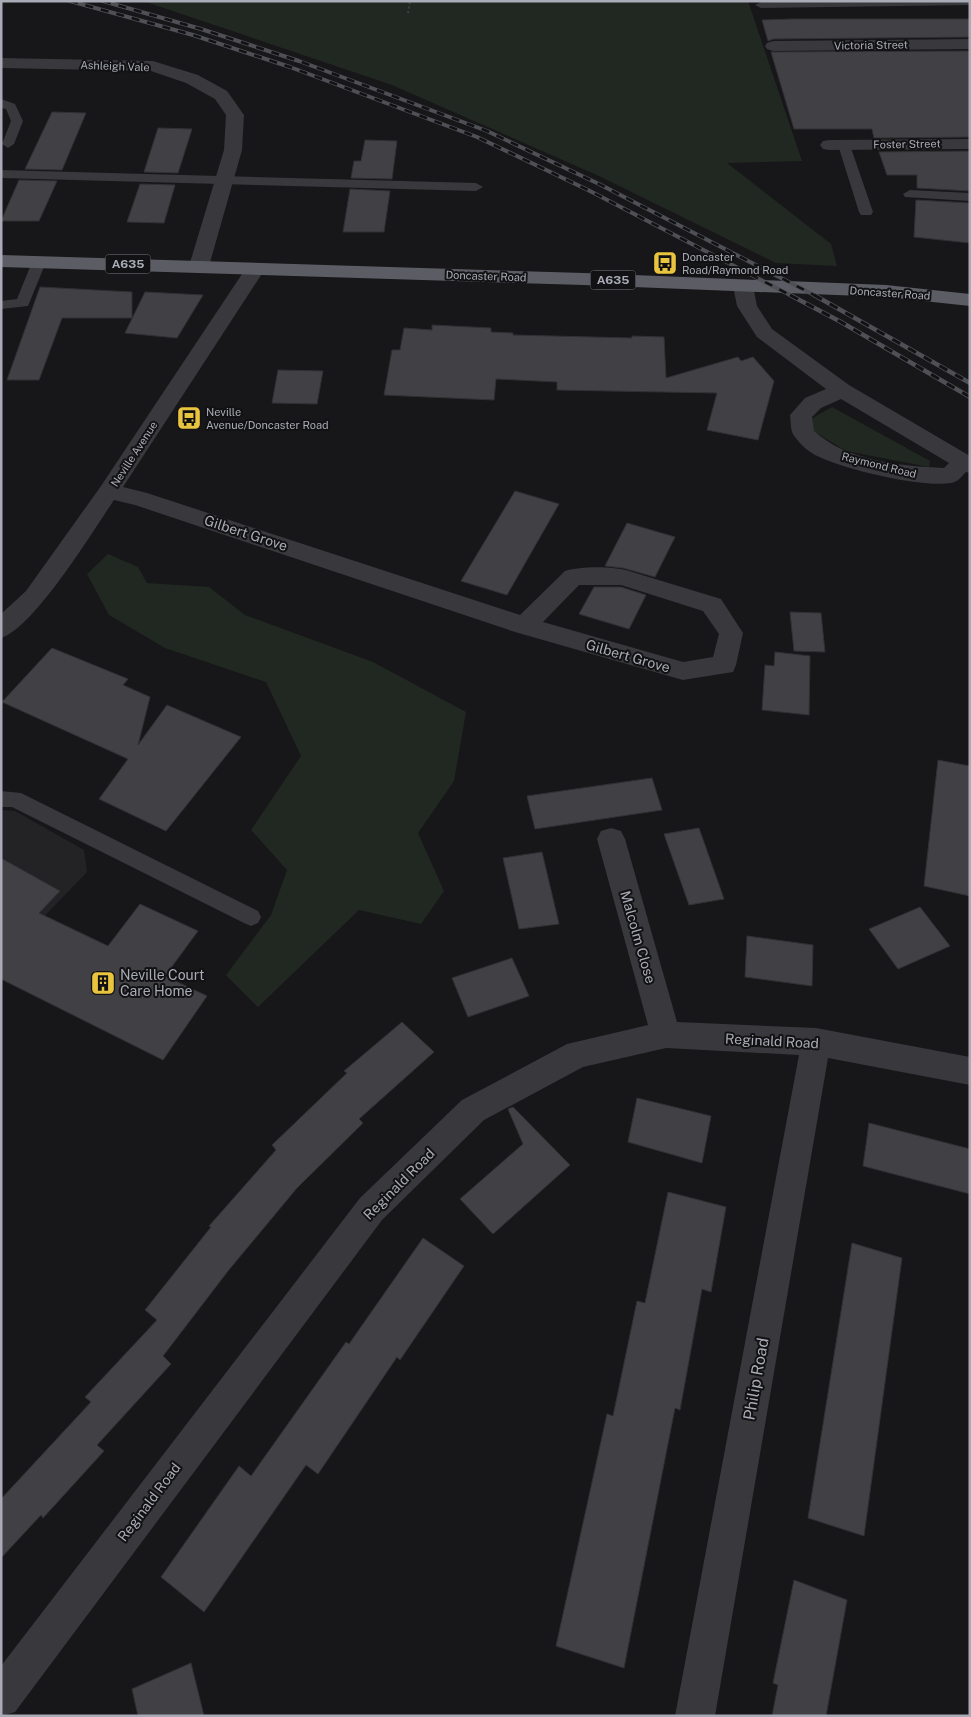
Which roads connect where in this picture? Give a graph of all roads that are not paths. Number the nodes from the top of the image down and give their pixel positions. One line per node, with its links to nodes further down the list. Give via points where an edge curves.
1 (970, 2): 2 (lane)
2 (760, 5)
3 (970, 44): 4 (street, Victoria Street)
4 (773, 46)
5 (2, 65): 11 (street, Ashleigh Vale, via 153,66 192,79 221,95 235,115 233,150)
6 (1, 103): 7 (lane, via 11,107 17,121)
7 (8, 144)
8 (970, 144): 9 (street, Foster Street)
9 (836, 145): 15 (lane, Foster Street)
10 (1, 174): 11 (lane)
11 (224, 180): 12 (lane); 18 (street, Ashleigh Vale)
12 (476, 187)
13 (910, 194): 14 (lane)
14 (970, 197)
15 (866, 212)
16 (1, 261): 17 (highway, Doncaster Road / A635)
17 (39, 262): 18 (highway, Doncaster Road / A635); 22 (lane, via 22,303)
18 (199, 266): 19 (highway, Doncaster Road / A635)
19 (256, 269): 20 (highway, Doncaster Road / A635); 25 (street, Neville Avenue)
20 (743, 286): 21 (highway, Doncaster Road / A635, via 886,291); 23 (street, Raymond Road, via 747,306 764,333)
21 (970, 300)
22 (1, 305)
23 (842, 390): 24 (street, Raymond Road); 24 (street, Raymond Road, via 813,404 801,415 803,433 823,450 862,463 922,476 949,476)
24 (967, 464)
25 (109, 491): 26 (street, Gilbert Grove, via 139,498); 27 (street, Neville Avenue, via 34,597)
26 (524, 626): 26 (street, Gilbert Grove, via 573,577 621,577 712,605 731,633 724,665 683,671)
27 (1, 629)
28 (1, 799): 30 (lane, via 14,799)
29 (610, 839): 31 (street, Malcolm Close)
30 (251, 917)
31 (666, 1035): 32 (street, Reginald Road); 34 (street, Reginald Road, via 578,1054 473,1110 371,1209)
32 (816, 1042): 33 (street, Reginald Road); 35 (street, Philip Road)
33 (970, 1072)
34 (1, 1698)
35 (696, 1716)

